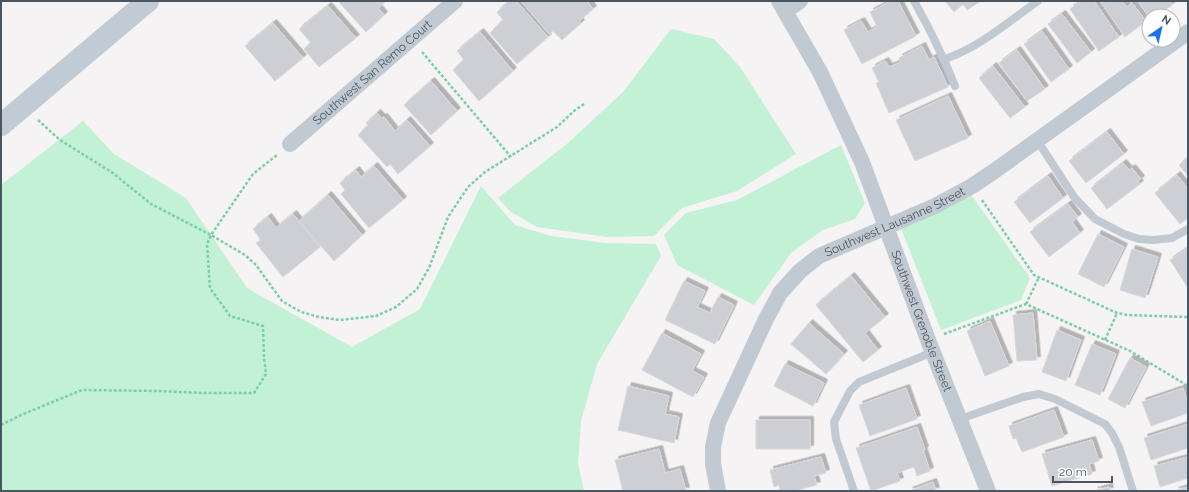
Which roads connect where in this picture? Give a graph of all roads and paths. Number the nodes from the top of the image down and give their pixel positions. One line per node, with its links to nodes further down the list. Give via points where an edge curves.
1 (148, 1): 12 (main road)
2 (455, 1): 8 (street, Southwest San Remo Court)
3 (800, 1): 6 (street)
4 (914, 1): 9 (lane)
5 (1038, 1): 9 (lane, via 977,45)
6 (782, 6): 18 (street, Southwest Grenoble Street, via 820,72 844,122)
7 (1188, 32): 14 (street, Southwest Lausanne Street)
8 (410, 38): 15 (street, Southwest San Remo Court); 16 (path)
9 (945, 60): 10 (lane)
10 (955, 86)
11 (584, 104): 16 (path, via 557,127)
12 (23, 107): 13 (main road); 20 (path, via 60,140 113,173 151,204)
13 (1, 125)
14 (1037, 140): 17 (street, Southwest Lausanne Street); 19 (lane, via 1074,197 1095,218 1124,234 1146,240 1172,238)
15 (290, 144): 20 (path, via 253,174)
16 (511, 157): 20 (path, via 485,172 468,187 448,217 429,268 417,289 396,307 376,316 340,320 301,312 282,300 256,265 245,255)
17 (972, 186): 18 (street, Southwest Lausanne Street, via 935,206); 21 (path, via 1034,275)
18 (886, 227): 26 (street, Southwest Grenoble Street); 30 (street, Southwest Lausanne Street, via 819,256 800,271 780,293 718,423 713,447 713,464)
19 (1188, 229)
20 (211, 235): 29 (path, via 207,244 210,288 230,316 262,326 266,374 254,393 82,390)
21 (1039, 277): 22 (path); 23 (path)
22 (1026, 304): 25 (path); 26 (path)
23 (1117, 313): 24 (path); 25 (path)
24 (1188, 317)
25 (1105, 340): 27 (path, via 1130,351)
26 (931, 346): 28 (street, Southwest Grenoble Street); 31 (lane, via 860,382 850,391 834,422 836,439)
27 (1188, 386)
28 (960, 419): 32 (street, Southwest Grenoble Street); 33 (lane, via 1023,396 1039,394 1055,399 1105,424 1119,447)
29 (1, 425)
30 (718, 491)
31 (854, 491)
32 (988, 491)
33 (1133, 491)

